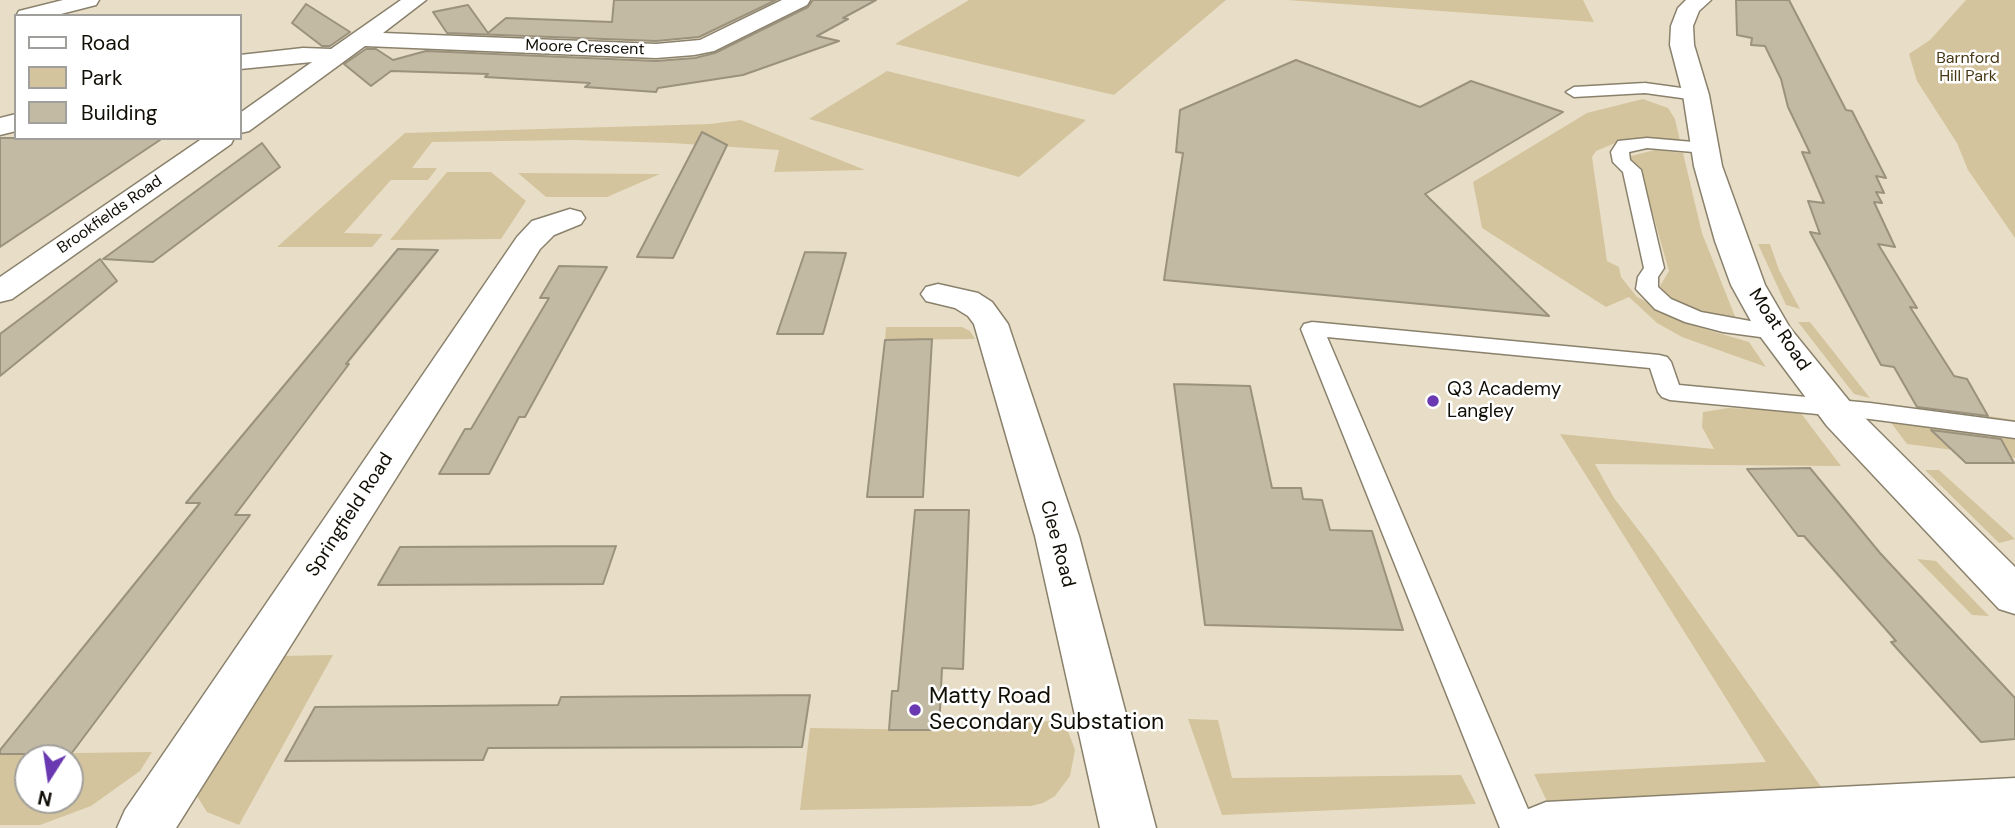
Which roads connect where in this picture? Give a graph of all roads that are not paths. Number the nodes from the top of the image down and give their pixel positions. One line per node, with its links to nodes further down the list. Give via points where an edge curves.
1 (88, 0): 5 (street)
2 (415, 0): 6 (street)
3 (799, 0): 6 (street, Moore Crescent, via 694,48 656,51)
4 (1700, 0): 10 (street, Moat Road, via 1689,8 1682,26 1682,45)
5 (33, 14)
6 (360, 39): 7 (street)
7 (338, 56): 8 (street); 11 (street)
8 (242, 62)
9 (1574, 92): 10 (lane, via 1645,88)
10 (1696, 95): 13 (street, Moat Road)
11 (242, 124)
12 (218, 140): 15 (street, Brookfields Road)
13 (1705, 148): 17 (street, Moat Road, via 1731,241 1748,285); 17 (lane, via 1647,143 1624,145 1620,152 1622,162 1632,170 1654,268 1647,277 1647,289 1663,304 1693,317)
14 (570, 218): 22 (street, Springfield Road, via 543,228 528,244)
15 (0, 292)
16 (938, 294): 23 (street, Clee Road, via 966,300 991,324 1057,536)
17 (1775, 332): 18 (street, Moat Road)
18 (1833, 407): 19 (lane); 20 (street, Moat Road); 24 (lane, via 1670,392 1659,362 1312,329)
19 (2015, 430)
20 (2015, 596)
21 (2015, 803): 25 (street)
22 (145, 828)
23 (1128, 828)
24 (1518, 828)
25 (1546, 828)

